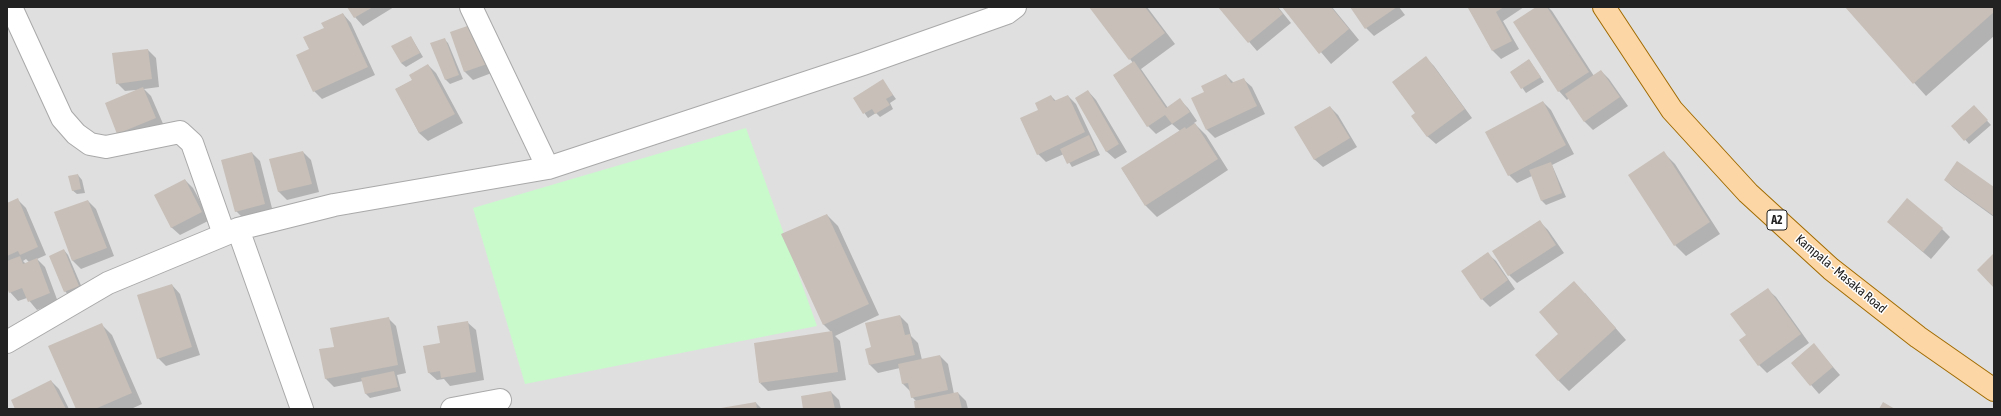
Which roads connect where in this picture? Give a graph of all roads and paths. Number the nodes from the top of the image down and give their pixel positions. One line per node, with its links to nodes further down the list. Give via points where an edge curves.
1 (10, 7): 6 (street, via 62,118 76,134 90,144 106,147 180,132 192,143)
2 (471, 7): 5 (street)
3 (1016, 7): 5 (street, via 1007,13 863,64)
4 (1604, 7): 8 (main road, Kampala - Masaka Road / A2, via 1672,110 1748,193 1831,269 1918,337)
5 (548, 168): 6 (street, via 334,205)
6 (231, 232): 7 (street, via 108,283); 10 (street)
7 (7, 342)
8 (1994, 390)
9 (500, 400): 11 (street)
10 (302, 409)
11 (452, 409)

